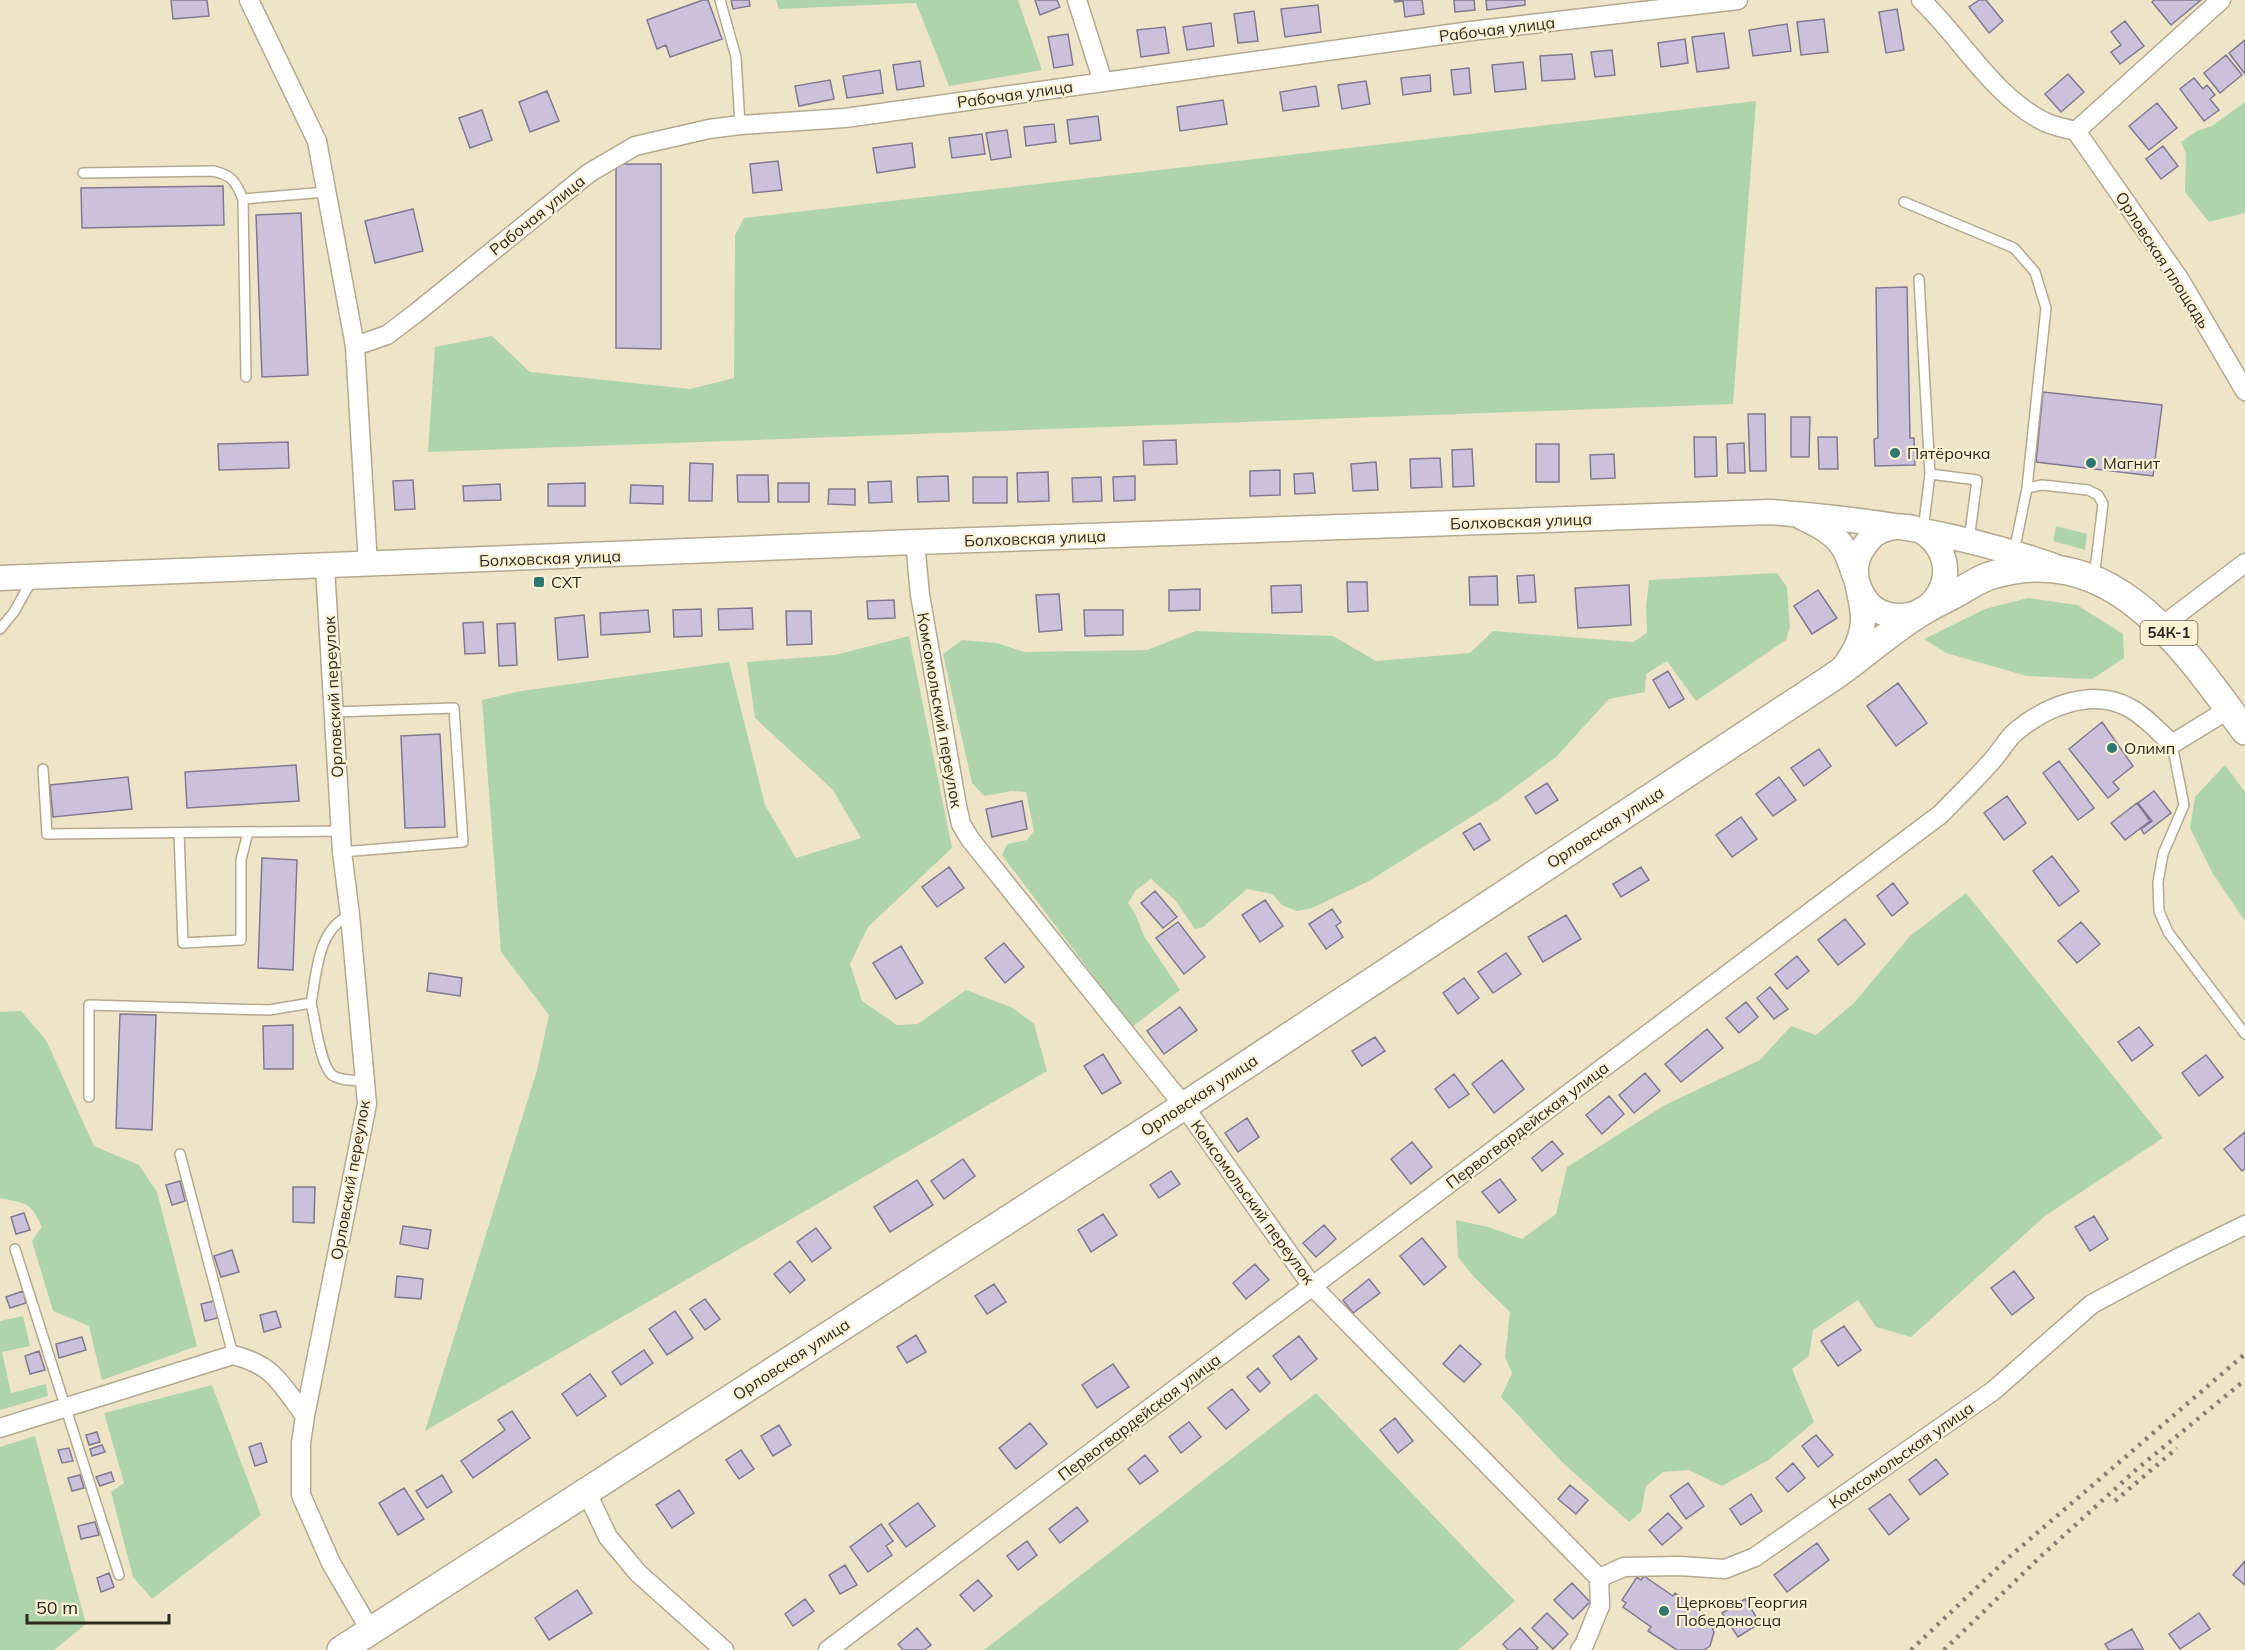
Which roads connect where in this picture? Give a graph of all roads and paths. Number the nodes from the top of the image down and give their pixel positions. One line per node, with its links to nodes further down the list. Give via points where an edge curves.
1 (249, 0): 11 (street, via 317,141)
2 (720, 0): 8 (lane, via 736,57)
3 (1077, 0): 7 (street)
4 (1738, 0): 7 (street, Рабочая улица, via 1471,31)
5 (1921, 0): 9 (street, via 2008,98 2042,121)
6 (2221, 0): 9 (street)
7 (1103, 82): 8 (street, Рабочая улица, via 845,118)
8 (740, 125): 15 (street, Рабочая улица, via 635,146 589,173 387,335)
9 (2076, 131): 17 (street, Орловская площадь, via 2180,280)
10 (83, 173): 12 (lane, via 213,171 236,181)
11 (326, 192): 12 (lane); 15 (street)
12 (243, 199): 16 (lane)
13 (1904, 202): 19 (lane, via 2014,248 2035,272 2046,308)
14 (1919, 279): 18 (lane)
15 (355, 346): 26 (street)
16 (246, 377)
17 (2245, 391)
18 (1930, 474): 21 (lane); 22 (lane, via 1977,480)
19 (2027, 488): 24 (lane); 32 (lane, via 2042,485 2088,490 2098,495 2103,504)
20 (1770, 512): 21 (main road, Болховская улица / 54К-1); 23 (main road, Болховская улица / 54К-1); 29 (main road, 54К-1, via 1804,518 1823,528 1844,548)
21 (1916, 528): 22 (main road, Болховская улица / 54К-1); 29 (main road, via 1886,528 1871,537 1858,554); 33 (main road, via 1936,543 1945,562 1945,581 1938,597)
22 (1969, 540): 24 (main road, Болховская улица / 54К-1)
23 (915, 542): 26 (main road, Болховская улица / 54К-1); 51 (street, Комсомольский переулок, via 920,595 961,824)
24 (2014, 552): 28 (main road, Болховская улица / 54К-1)
25 (2245, 563): 34 (street)
26 (368, 565): 27 (main road, Болховская улица / 54К-1)
27 (325, 567): 30 (main road, Болховская улица / 54К-1); 38 (street, Орловский переулок)
28 (2065, 569): 32 (main road, 54К-1); 33 (main road, Орловская улица / 54К-1, via 2027,568 1988,576)
29 (1855, 574): 33 (main road, 54К-1, via 1861,593 1884,614 1904,617); 36 (main road, via 1863,618 1861,633)
30 (33, 577): 31 (main road, Болховская улица / 54К-1); 35 (lane)
31 (0, 578)
32 (2094, 580): 34 (main road, 54К-1, via 2146,610)
33 (1923, 611): 36 (main road, Орловская улица)
34 (2162, 626): 37 (main road, 54К-1)
35 (0, 629)
36 (1839, 672): 51 (main road, Орловская улица)
37 (2229, 709): 39 (main road, 54К-1); 40 (street)
38 (333, 712): 42 (street, Орловский переулок); 45 (lane, via 454,708 463,842)
39 (2245, 731)
40 (2172, 744): 48 (lane, via 2184,805 2163,854 2158,882 2159,911 2168,932); 55 (street, Первогвардейская улица, via 2129,707 2107,701 2064,704 2035,716 2011,736 1941,814)
41 (43, 769): 44 (lane, via 47,834)
42 (341, 831): 43 (lane); 45 (street, Орловский переулок)
43 (248, 832): 44 (lane); 44 (lane, via 242,860 242,940 183,943)
44 (179, 833)
45 (342, 852): 46 (street, Орловский переулок)
46 (350, 915): 47 (lane, via 338,920 322,945); 49 (street, Орловский переулок)
47 (311, 1003): 49 (lane, via 326,1066 333,1075); 50 (lane, via 269,1010 88,1005)
48 (2245, 1034)
49 (364, 1081): 58 (street, Орловский переулок, via 366,1104)
50 (89, 1097)
51 (1184, 1106): 55 (street, Комсомольский переулок); 60 (main road, Орловская улица)
52 (180, 1154): 56 (lane)
53 (2245, 1225): 62 (street, Комсомольская улица, via 2092,1304 1993,1391 1755,1557 1725,1569 1624,1567)
54 (15, 1249): 57 (lane)
55 (1312, 1286): 62 (street, Комсомольский переулок); 66 (street, Первогвардейская улица)
56 (233, 1355): 57 (street); 58 (street, via 254,1360 274,1374)
57 (65, 1408): 59 (street); 61 (lane)
58 (304, 1416): 63 (street, Орловский переулок, via 301,1495 331,1563)
59 (0, 1428)
60 (586, 1491): 63 (main road, Орловская улица); 65 (street, via 608,1537 638,1573)
61 (118, 1575)
62 (1599, 1578): 67 (street, via 1600,1606)
63 (370, 1630): 64 (main road, Орловская улица)
64 (341, 1650)
65 (724, 1650)
66 (828, 1650)
67 (1580, 1650)

